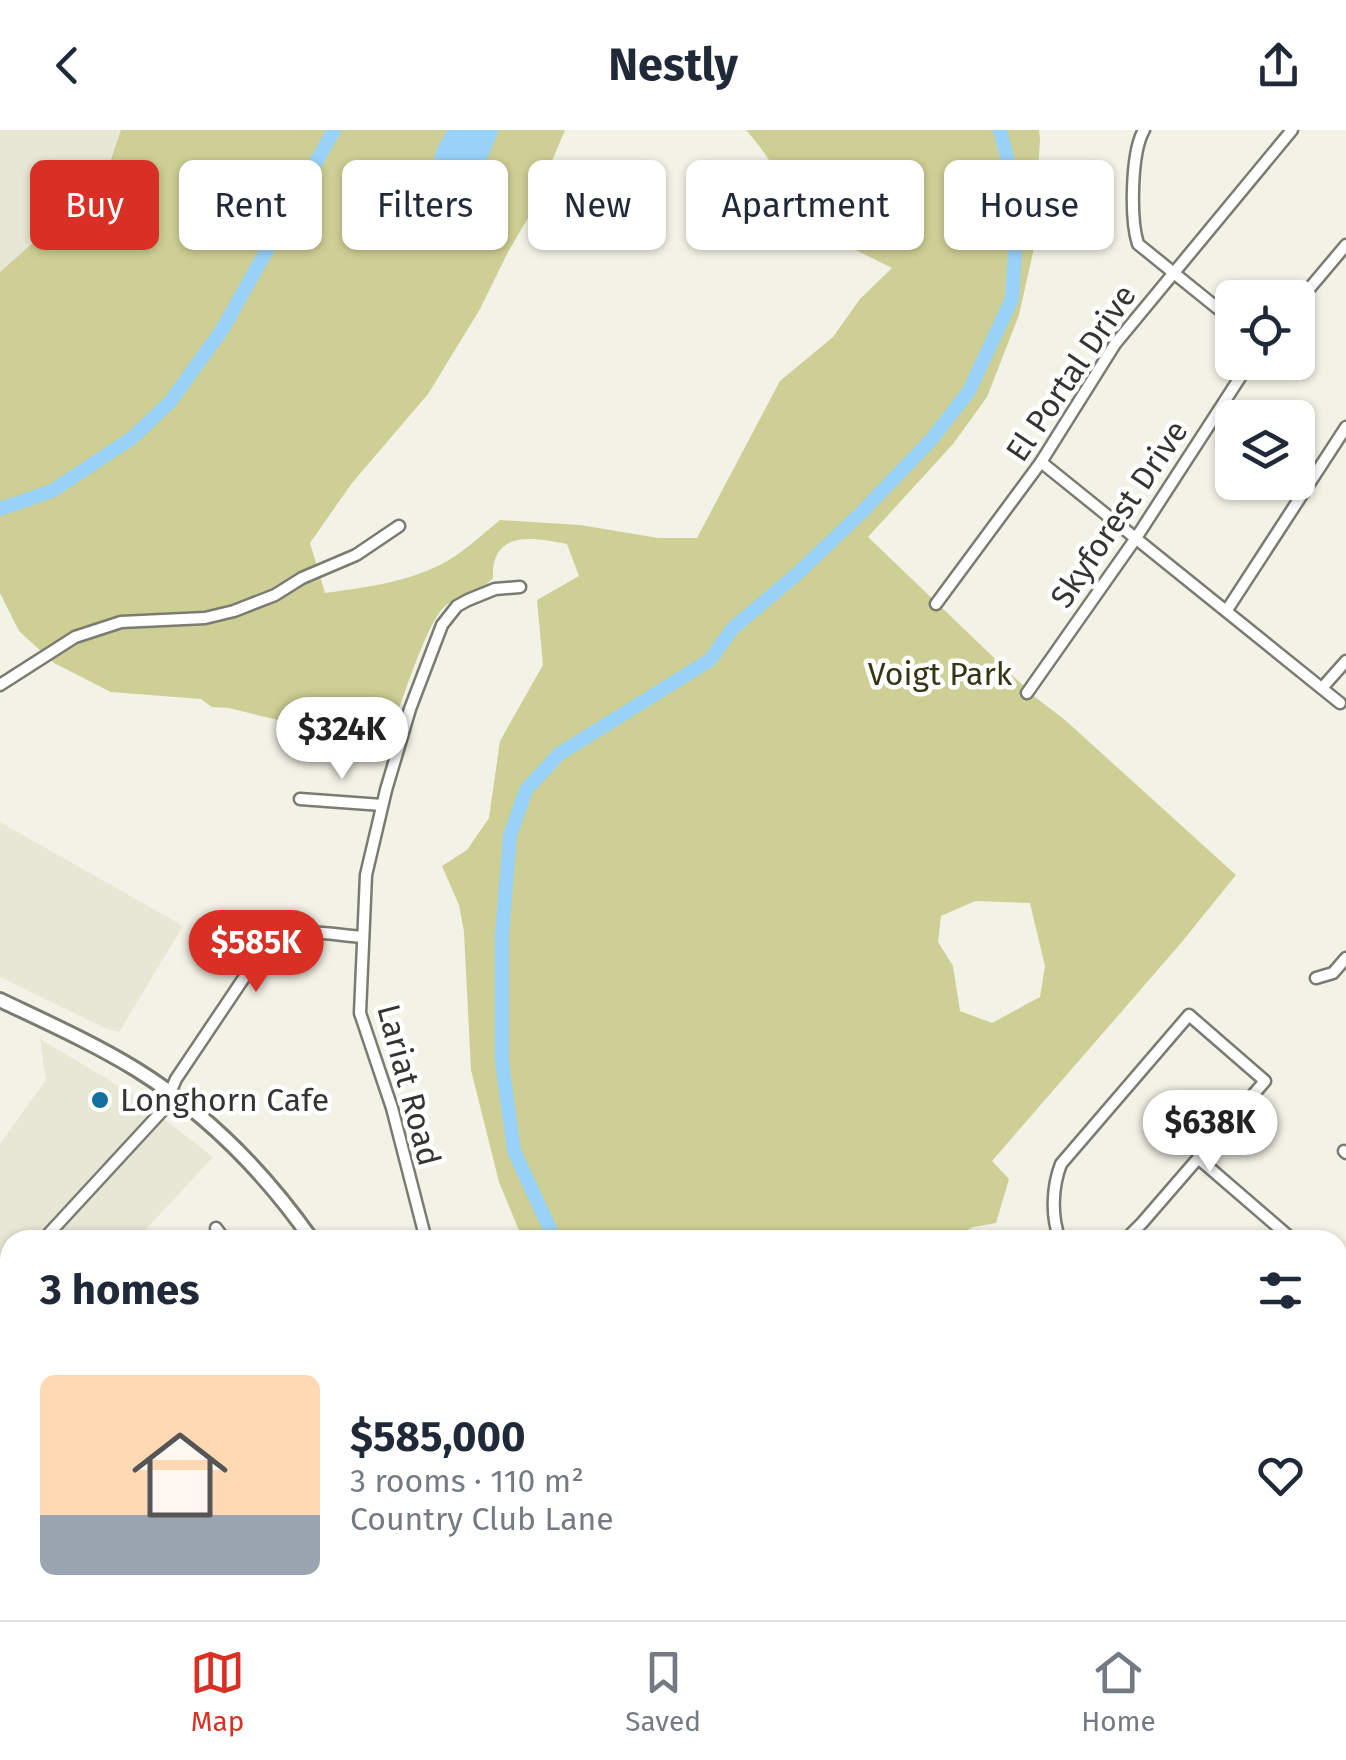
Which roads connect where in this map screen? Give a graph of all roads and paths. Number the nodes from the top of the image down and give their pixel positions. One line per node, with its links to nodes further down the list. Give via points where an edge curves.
1 (1144, 130): 5 (street, via 1135,151 1134,231 1138,244)
2 (1292, 130): 5 (street, El Portal Drive)
3 (1346, 245): 4 (street)
4 (1342, 259): 6 (street)
5 (1173, 272): 7 (street); 10 (street, El Portal Drive, via 1114,344)
6 (1315, 285)
7 (1215, 306)
8 (1238, 380): 12 (street, Skyforest Drive)
9 (1346, 427): 15 (street)
10 (1041, 462): 12 (street); 14 (street, El Portal Drive)
11 (399, 526): 17 (street, via 275,596 206,618 121,622 75,638)
12 (1136, 538): 15 (street); 19 (street, Skyforest Drive)
13 (520, 587): 22 (street, Lariat Road, via 468,600 444,621)
14 (936, 604)
15 (1227, 610): 18 (street)
16 (1346, 661): 18 (street)
17 (0, 685)
18 (1322, 688): 20 (street)
19 (1027, 692)
20 (1340, 702)
21 (300, 798): 22 (street)
22 (382, 804): 23 (street, Lariat Road, via 368,860)
23 (362, 937): 27 (street, via 294,932 268,942); 31 (street, Lariat Road, via 362,1021)
24 (1346, 958): 25 (street, via 1333,973)
25 (1316, 978)
26 (0, 1000): 27 (main road, via 114,1056)
27 (169, 1092): 29 (street, via 162,1110); 30 (main road, via 250,1164)
28 (1198, 1158): 32 (street, via 1265,1081 1189,1015 1060,1164); 33 (street); 34 (street)
29 (52, 1230)
30 (304, 1230)
31 (423, 1230)
32 (1057, 1230)
33 (1138, 1230)
34 (1281, 1230)

